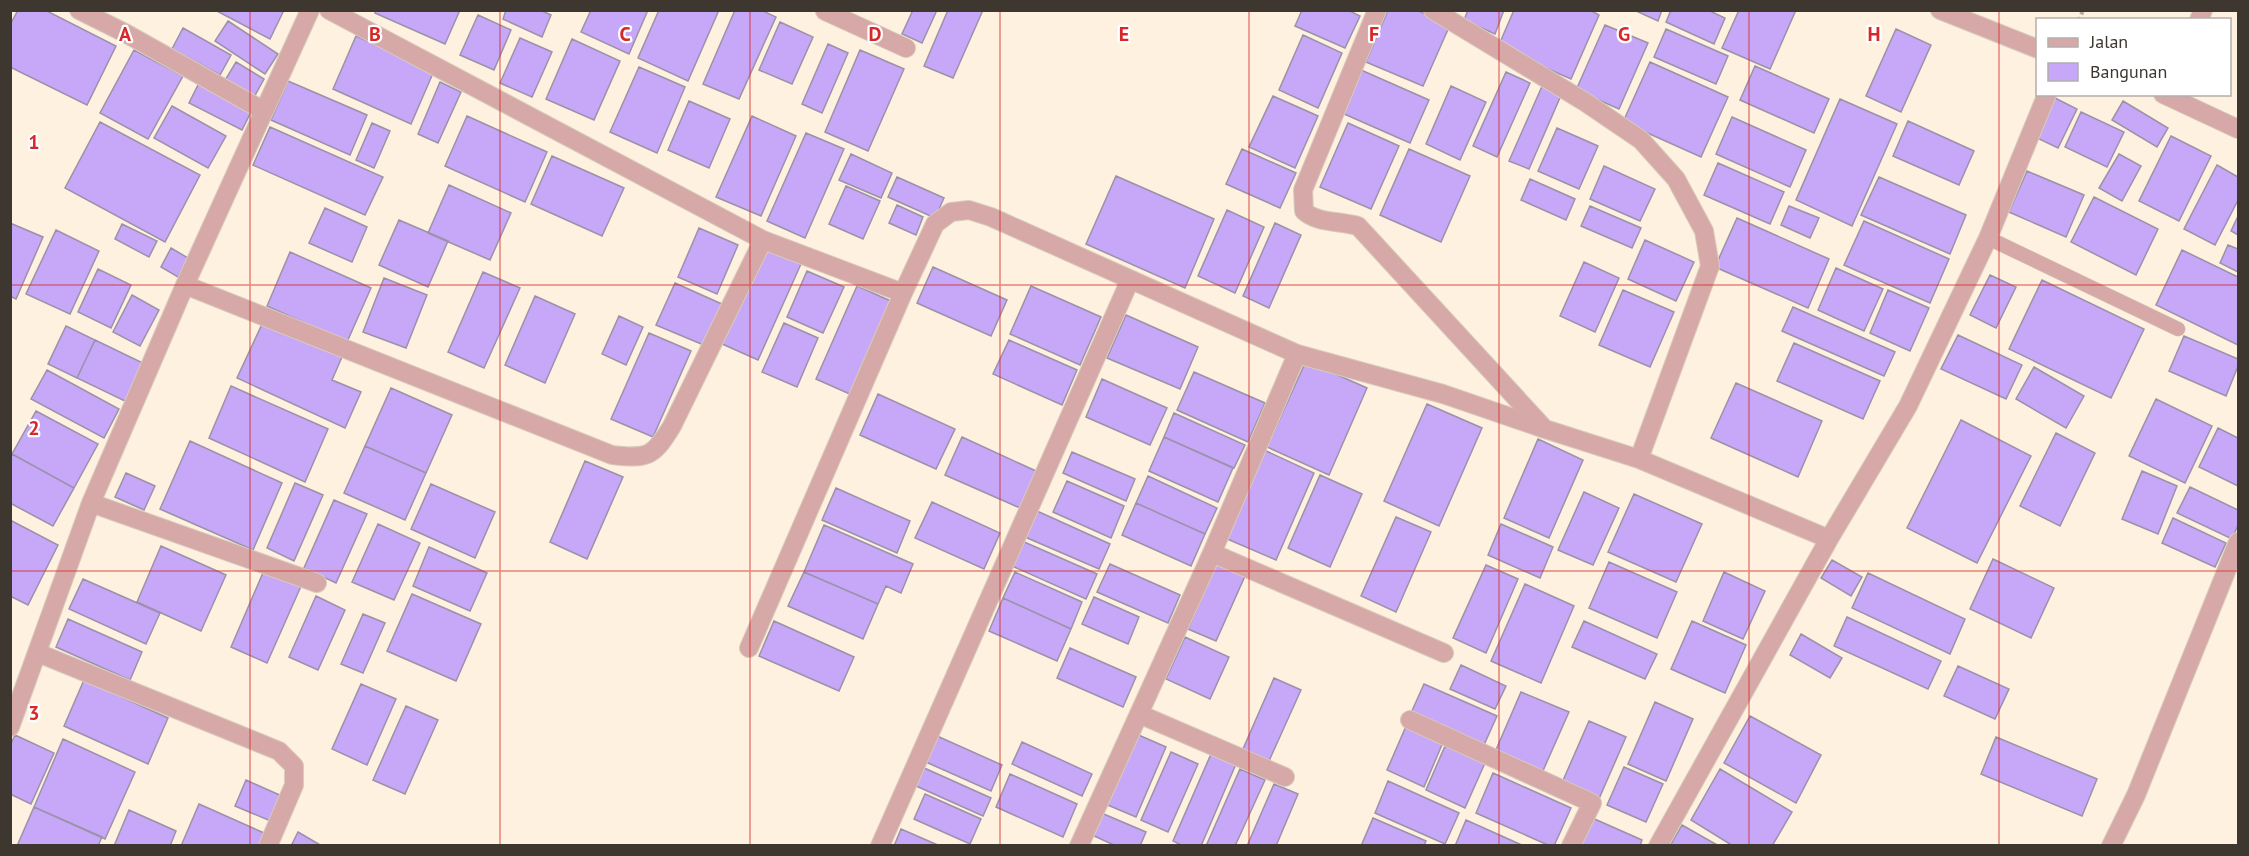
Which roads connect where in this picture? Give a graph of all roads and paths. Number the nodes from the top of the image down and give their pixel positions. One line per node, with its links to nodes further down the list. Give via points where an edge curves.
1 (79, 10): 12 (street)
2 (310, 10): 12 (street)
3 (329, 10): 15 (street)
4 (1377, 10): 21 (street, via 1303,190 1304,211 1310,217 1358,226)
5 (1433, 10): 22 (street, via 1641,140 1676,178 1704,231 1710,266)
6 (1940, 10): 9 (street)
7 (825, 11): 8 (street)
8 (906, 48)
9 (2036, 49)
10 (2046, 96): 14 (street)
11 (2168, 96): 13 (street)
12 (264, 111): 17 (street)
13 (2238, 129)
14 (1988, 238): 19 (lane); 24 (street, via 1908,406)
15 (763, 240): 17 (street, via 672,426 658,449 638,458 612,455); 18 (street)
16 (1130, 280): 18 (street, via 969,210 951,212 935,224); 20 (street); 36 (street)
17 (184, 285): 23 (street)
18 (903, 293): 28 (street)
19 (2178, 329)
20 (1297, 354): 21 (street, via 1443,394); 26 (street)
21 (1545, 429): 22 (street)
22 (1639, 459): 24 (street)
23 (91, 503): 27 (street); 29 (street)
24 (1829, 539): 39 (street)
25 (2238, 542): 40 (street, via 2136,795)
26 (1212, 553): 30 (street); 31 (street)
27 (317, 583)
28 (749, 648)
29 (38, 653): 33 (street); 35 (street, via 279,750 294,766 294,785)
30 (1444, 654)
31 (1139, 714): 34 (street); 37 (street)
32 (1410, 720): 38 (street, via 1592,803)
33 (10, 727)
34 (1285, 777)
35 (268, 846)
36 (880, 846)
37 (1079, 846)
38 (1571, 846)
39 (1658, 846)
40 (2111, 846)

